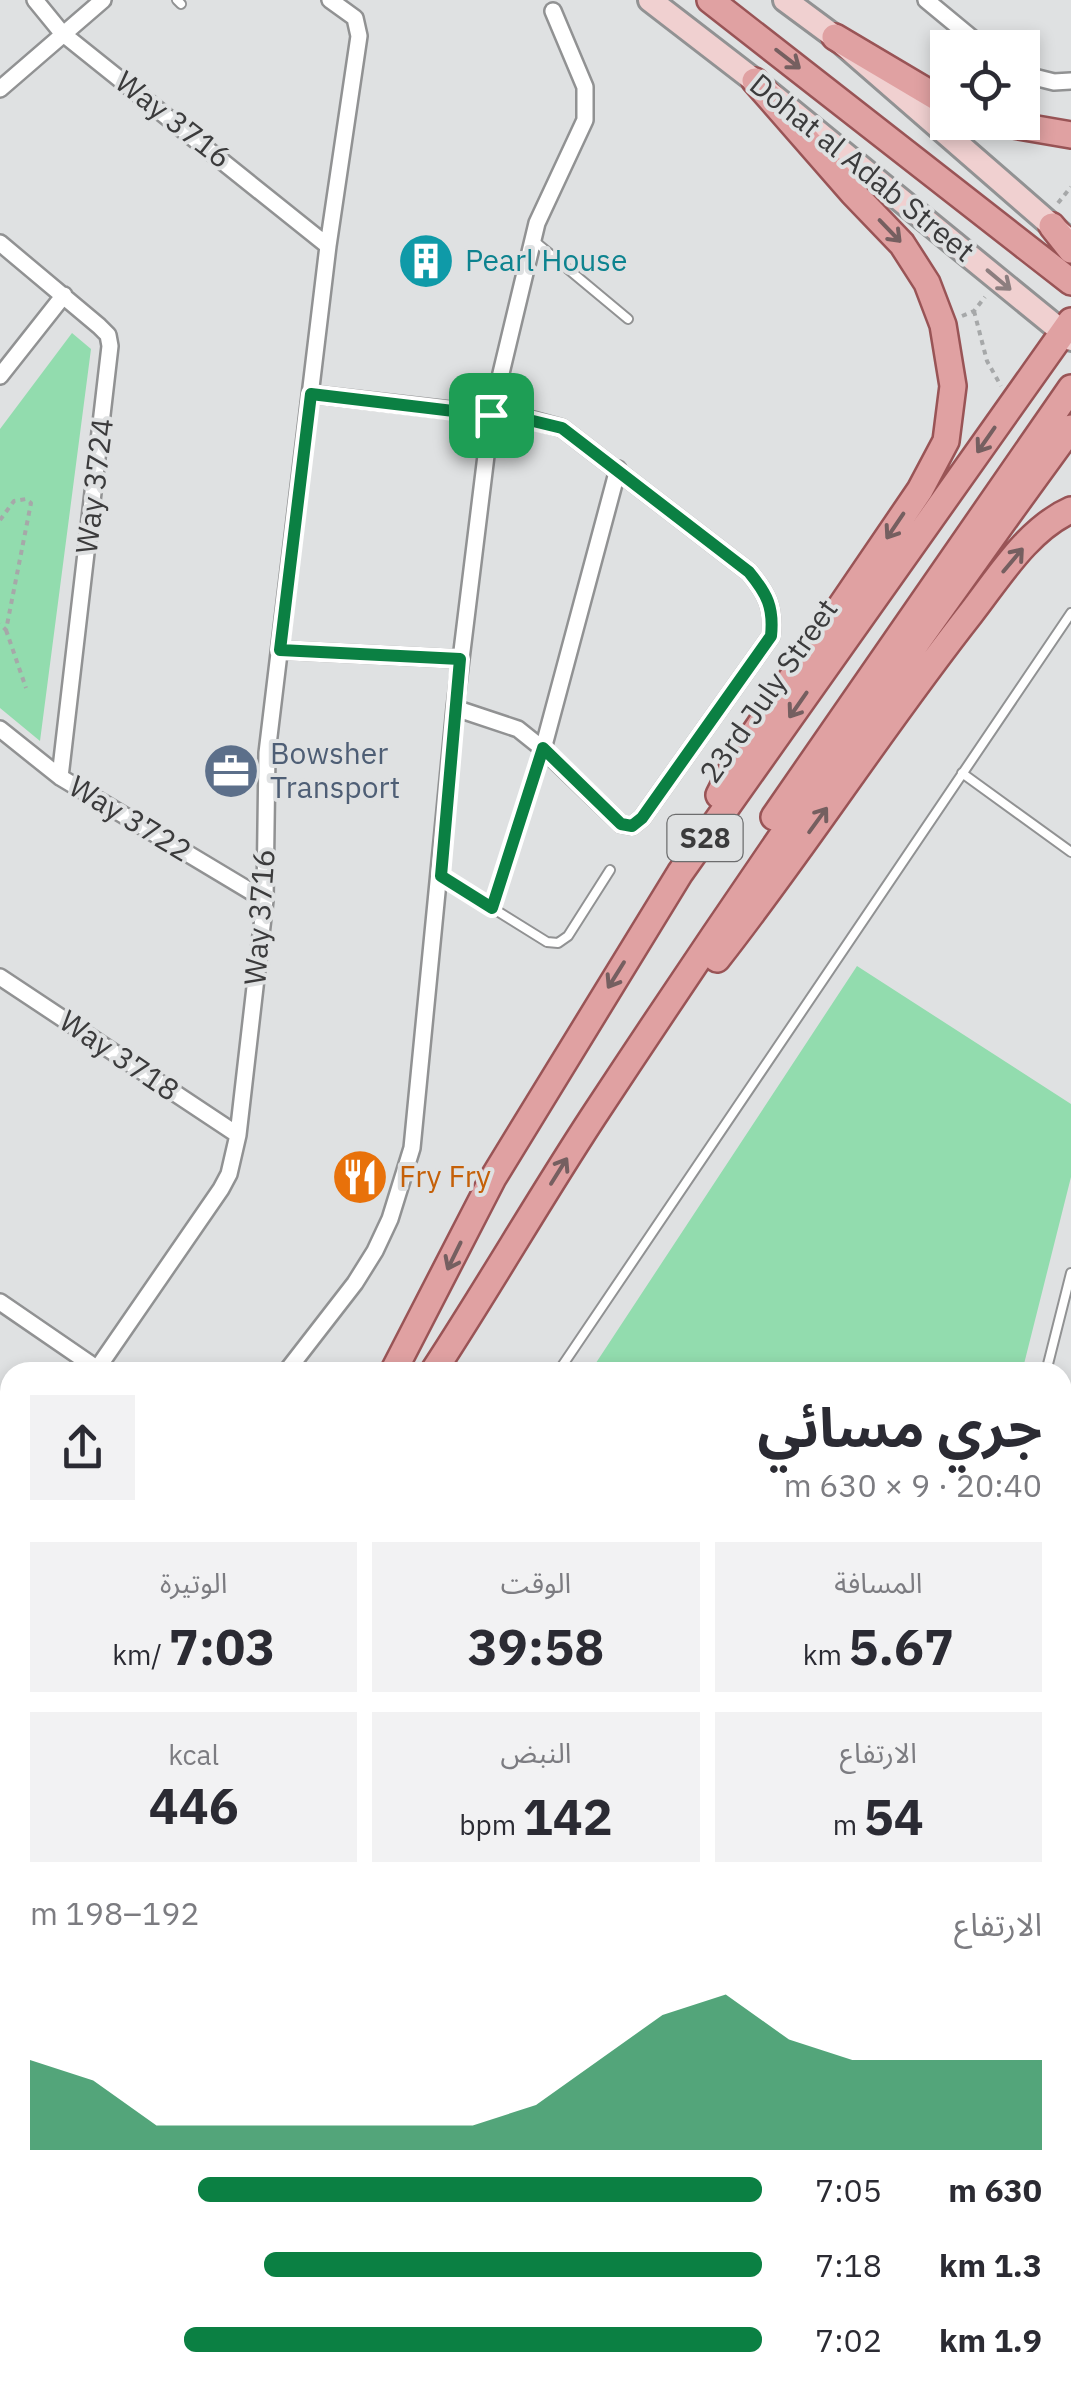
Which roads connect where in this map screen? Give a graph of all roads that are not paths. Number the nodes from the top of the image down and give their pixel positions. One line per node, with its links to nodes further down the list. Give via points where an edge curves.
1 (35, 0): 10 (street, Way 3716)
2 (103, 0): 10 (street)
3 (330, 0): 22 (street, Way 3716, via 351,13 360,30)
4 (650, 0): 13 (main road, Dohat al Adab Street)
5 (710, 0): 23 (main road, one-way to 23)
6 (785, 0): 11 (main road)
7 (926, 0): 9 (street)
8 (553, 11): 19 (street, via 584,87 585,120)
9 (962, 30)
10 (62, 33): 15 (street); 22 (street, Way 3716)
11 (835, 36): 16 (main road); 20 (main road)
12 (1040, 78): 14 (street)
13 (755, 81): 26 (main road, Dohat al Adab Street, one-way to 26); 44 (main road, one-way to 44, via 902,244 943,325 953,386 946,440 920,490 738,757)
14 (1071, 81)
15 (0, 89)
16 (930, 93)
17 (1040, 130): 18 (main road)
18 (1071, 135)
19 (532, 239): 25 (lane); 30 (street)
20 (1065, 240)
21 (0, 243): 24 (street, Way 3724)
22 (328, 246): 29 (street, Way 3716)
23 (1071, 282)
24 (64, 296): 27 (street); 41 (street, Way 3724, via 108,336 110,356)
25 (628, 319)
26 (1069, 336): 44 (main road, 23rd July Street / S28, one-way to 44, via 1020,393)
27 (0, 376)
28 (1071, 388): 49 (main road, via 804,771)
29 (311, 394): 30 (street); 35 (street, Way 3716)
30 (491, 415): 32 (street, via 562,428); 36 (street)
31 (1071, 428): 49 (main road, S28)
32 (618, 470): 39 (street); 39 (street, via 749,572 774,612 771,636 632,826 621,824)
33 (1070, 511): 49 (main road, one-way to 33, via 734,938 1016,555 1043,526)
34 (1071, 613): 40 (lane)
35 (280, 650): 36 (street); 46 (street, Way 3716, via 267,753)
36 (460, 659): 37 (street)
37 (455, 708): 39 (street, via 518,729); 45 (street)
38 (0, 729): 41 (street, Way 3722)
39 (543, 748): 47 (lane)
40 (962, 774): 42 (lane); 58 (lane)
41 (60, 777): 46 (street, Way 3722)
42 (1071, 852)
43 (610, 870): 47 (lane, via 558,943)
44 (680, 873): 56 (main road, 23rd July Street / S28, one-way to 56, via 493,1178)
45 (441, 876): 47 (lane); 55 (street, via 412,1148 401,1185 355,1283)
46 (265, 900): 50 (street, Way 3716)
47 (492, 908)
48 (0, 978): 50 (street, Way 3718)
49 (590, 1121): 57 (main road, S28, one-way to 49)
50 (238, 1136): 54 (street, Way 3716, via 221,1189)
51 (1071, 1273): 59 (lane)
52 (0, 1302): 53 (street)
53 (86, 1362)
54 (105, 1362)
55 (294, 1362)
56 (398, 1362)
57 (439, 1362)
58 (565, 1362)
59 (1049, 1362)

